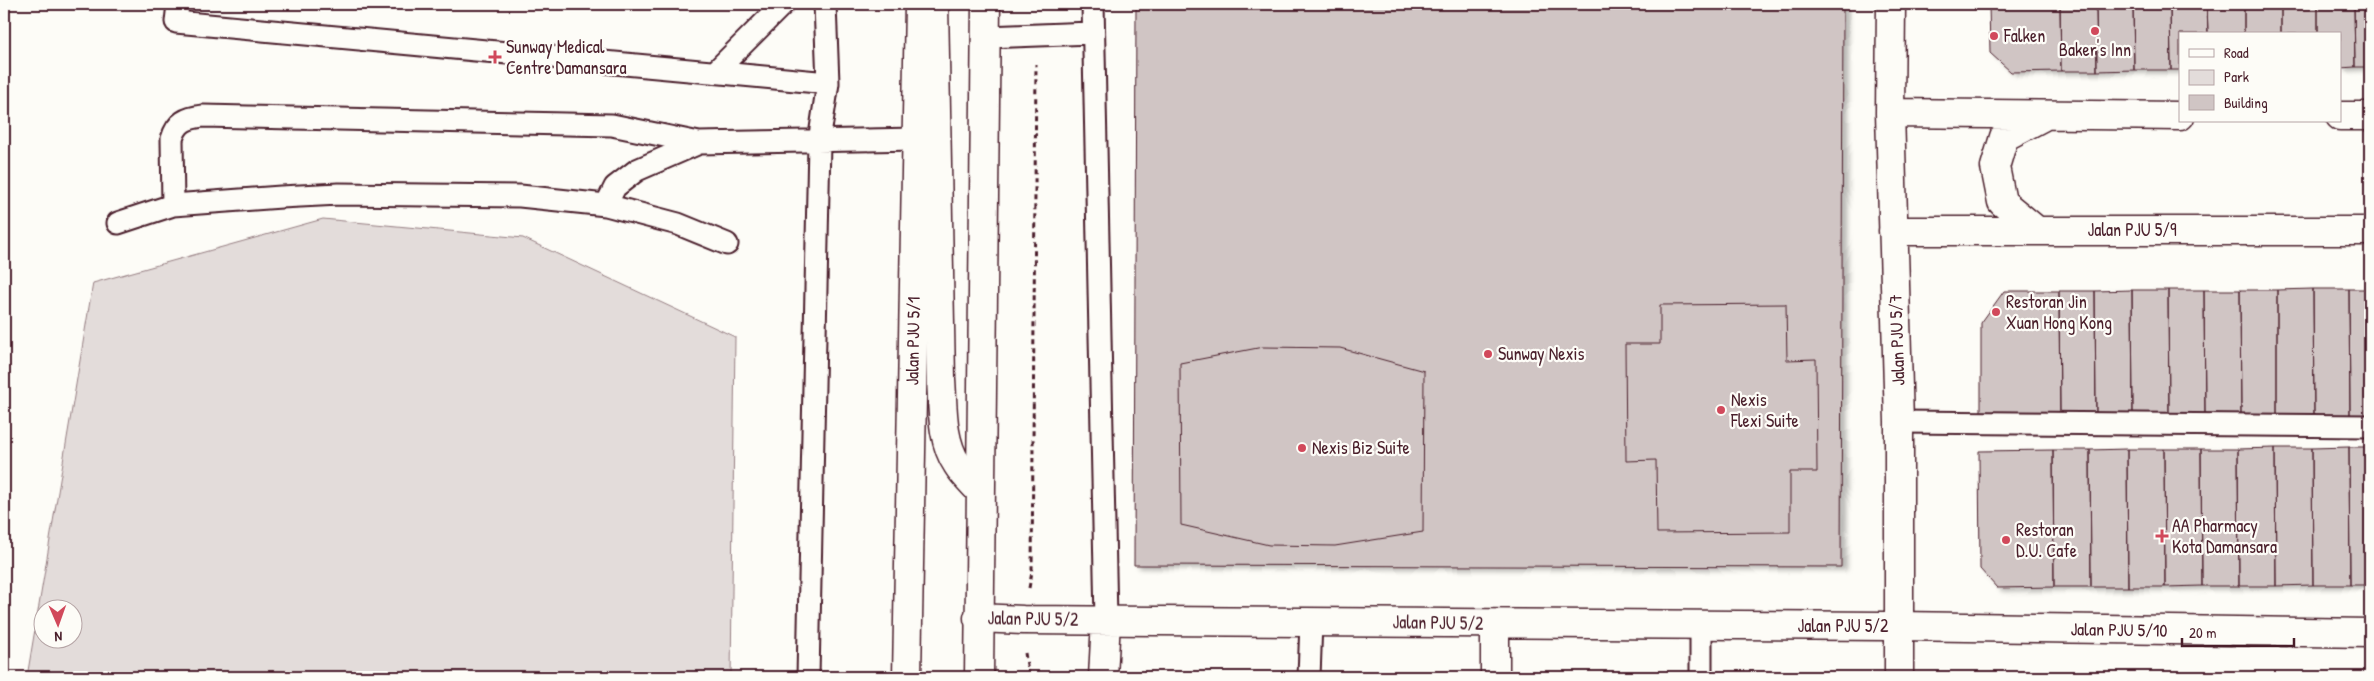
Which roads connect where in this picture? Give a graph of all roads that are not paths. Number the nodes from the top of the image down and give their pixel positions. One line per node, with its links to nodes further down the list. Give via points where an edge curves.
1 (178, 4): 11 (lane, via 176,22)
2 (783, 4): 11 (lane)
3 (824, 4): 12 (lane)
4 (919, 4): 18 (street, Jalan PJU 5/1)
5 (934, 4): 30 (street, via 941,379 947,439 956,463)
6 (986, 4): 10 (street)
7 (1093, 4): 9 (lane)
8 (1890, 4): 13 (street, Jalan PJU 5/7)
9 (1092, 33): 10 (lane); 32 (lane)
10 (986, 37): 30 (street)
11 (714, 72): 12 (lane)
12 (828, 83): 19 (lane)
13 (1890, 113): 14 (street); 25 (street, Jalan PJU 5/7)
14 (2046, 116): 15 (street); 24 (street, via 2004,137 1995,167 2002,202)
15 (2179, 116)
16 (2342, 116): 17 (street)
17 (2370, 116)
18 (916, 139): 19 (lane); 39 (street, Jalan PJU 5/1)
19 (819, 142): 20 (lane); 38 (lane)
20 (700, 143): 21 (lane, via 612,125 203,116 182,121 175,129 172,139); 22 (lane, via 637,170 615,187)
21 (173, 205): 22 (lane, via 339,194 520,196); 23 (lane)
22 (606, 205): 27 (lane, via 678,224)
23 (118, 223)
24 (2036, 230): 25 (street, Jalan PJU 5/9); 26 (street, Jalan PJU 5/9)
25 (1893, 231): 28 (street, Jalan PJU 5/7)
26 (2370, 231)
27 (727, 244)
28 (1900, 422): 29 (lane); 36 (street, Jalan PJU 5/7)
29 (2370, 426)
30 (980, 491): 31 (street)
31 (978, 618): 32 (street, Jalan PJU 5/2); 40 (street)
32 (1106, 620): 33 (street, Jalan PJU 5/2); 41 (street)
33 (1311, 622): 34 (street, Jalan PJU 5/2); 42 (lane)
34 (1495, 624): 35 (street, Jalan PJU 5/2); 43 (street)
35 (1701, 625): 36 (street, Jalan PJU 5/2); 44 (lane)
36 (1898, 626): 37 (street, Jalan PJU 5/10); 45 (street, Jalan PJU 5/7)
37 (2370, 634)
38 (808, 677)
39 (907, 677)
40 (979, 677)
41 (1103, 677)
42 (1309, 677)
43 (1494, 677)
44 (1700, 677)
45 (1899, 677)

